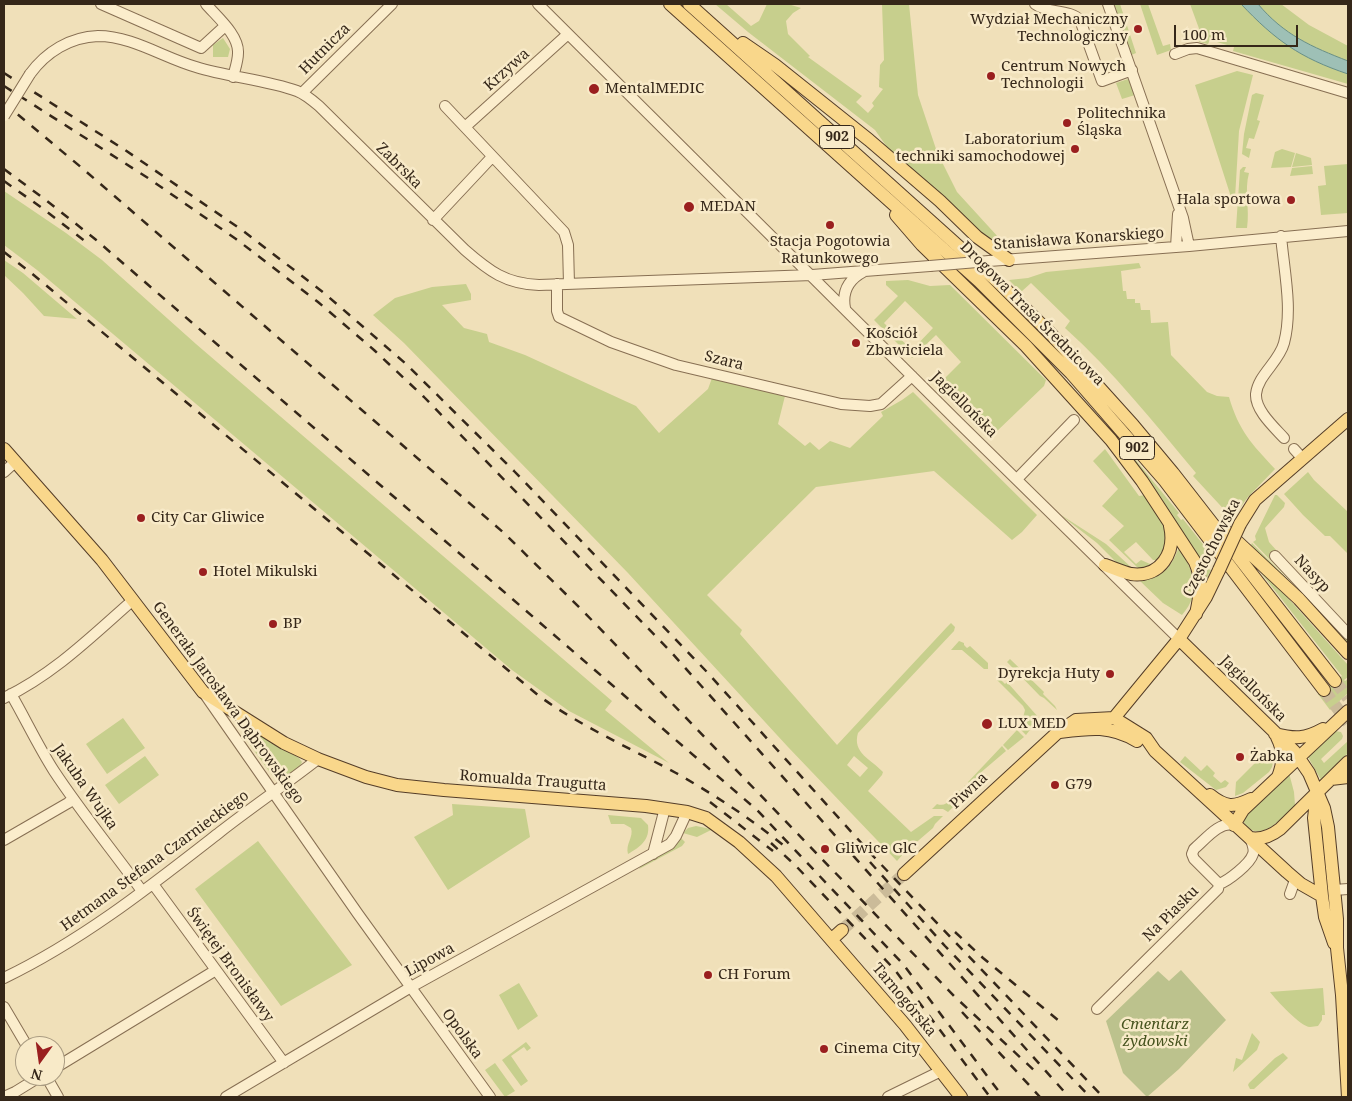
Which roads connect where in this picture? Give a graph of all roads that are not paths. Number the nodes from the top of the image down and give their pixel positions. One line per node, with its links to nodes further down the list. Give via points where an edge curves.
1 (101, 4): 10 (street, via 201,48)
2 (206, 4): 10 (street)
3 (392, 4): 15 (street, Hutnicza)
4 (538, 4): 11 (street, Jagiellońska)
5 (670, 4): 21 (main road, Drogowa Trasa Średnicowa / 902)
6 (689, 4): 9 (main road, Drogowa Trasa Średnicowa / 902)
7 (1035, 4): 13 (street, via 1047,11 1077,16 1102,81)
8 (1108, 4): 13 (street)
9 (705, 18): 26 (main road, via 775,65 836,113); 44 (main road, Drogowa Trasa Średnicowa / 902, via 948,236 1050,333 1115,404)
10 (225, 26): 14 (street, via 235,39 238,50)
11 (568, 34): 19 (street, Krzywa); 32 (street, Jagiellońska)
12 (1175, 54): 16 (street, via 1197,48)
13 (1132, 70): 22 (street)
14 (234, 77): 15 (street, Zabrska); 18 (street, Zabrska, bridge, via 190,66 122,39 82,38 58,47 38,64)
15 (302, 93): 23 (street, Zabrska)
16 (1348, 93)
17 (445, 106): 19 (street)
18 (4, 116)
19 (465, 127): 20 (street)
20 (492, 157): 23 (street); 34 (street, via 564,232 568,244)
21 (856, 169): 45 (main road, via 922,245 1026,346 1086,412 1128,460); 54 (main road, Drogowa Trasa Średnicowa / 902, via 979,281 1071,373 1165,481)
22 (1178, 205): 27 (street); 28 (street)
23 (433, 220): 33 (street, Zabrska, via 476,260 500,277 530,285)
24 (1348, 231): 25 (street, Stanisława Konarskiego)
25 (1281, 236): 27 (street, Stanisława Konarskiego); 39 (street, via 1289,314 1283,345 1261,380 1256,395 1262,413)
26 (977, 237): 29 (main road); 30 (main road)
27 (1189, 246): 28 (street, Stanisława Konarskiego)
28 (1176, 247): 29 (street, Stanisława Konarskiego)
29 (1009, 260): 30 (street, Stanisława Konarskiego)
30 (985, 262): 31 (street, Stanisława Konarskiego, bridge)
31 (866, 270): 32 (street, Stanisława Konarskiego); 35 (street, via 849,284 844,296)
32 (812, 275): 34 (street, Zabrska); 35 (street, Jagiellońska)
33 (558, 284): 34 (street, Zabrska); 36 (street, Szara, via 559,317 676,366 860,406 881,404)
34 (569, 284)
35 (845, 308): 36 (street, Jagiellońska)
36 (912, 376): 43 (street, Jagiellońska)
37 (1348, 419): 49 (main road, Częstochowska, bridge, via 1298,454 1254,500)
38 (1074, 420): 43 (street)
39 (1284, 438)
40 (4, 449): 41 (main road, Generała Jarosława Dąbrowskiego)
41 (15, 462): 42 (street); 48 (main road, Generała Jarosława Dąbrowskiego)
42 (4, 472)
43 (1017, 479): 47 (street, Jagiellońska)
44 (1202, 508): 52 (main road, via 1299,599); 53 (main road, Drogowa Trasa Średnicowa / 902)
45 (1170, 523): 47 (main road, via 1169,554 1153,570 1131,574); 49 (main road, via 1199,571 1201,587)
46 (1275, 556): 50 (street, Nasyp)
47 (1105, 566): 51 (street, Jagiellońska)
48 (133, 600): 55 (main road, Generała Jarosława Dąbrowskiego); 56 (street, via 64,661)
49 (1196, 614): 51 (main road, Częstochowska)
50 (1348, 634)
51 (1180, 639): 58 (main road, Częstochowska); 61 (main road, Jagiellońska)
52 (1348, 653)
53 (1335, 681)
54 (1324, 690)
55 (203, 692): 64 (main road, Romualda Traugutta, via 284,743); 70 (street, Generała Jarosława Dąbrowskiego)
56 (8, 696): 73 (street, Jakuba Wujka)
57 (1348, 710): 59 (main road)
58 (1114, 718): 60 (main road, Piwna, via 1076,720); 62 (main road, via 1146,738)
59 (1334, 723): 61 (main road, via 1301,738); 63 (main road)
60 (1057, 733): 62 (main road, via 1105,728 1127,735); 80 (main road, Piwna)
61 (1275, 734): 63 (main road, Jagiellońska); 67 (main road, via 1283,758)
62 (1154, 751): 66 (main road)
63 (1300, 758): 67 (main road); 71 (main road, Jagiellońska)
64 (318, 759): 70 (street, Hetmana Stefana Czarnieckiego); 74 (main road, Romualda Traugutta, via 397,785)
65 (1348, 762): 69 (main road)
66 (1176, 770): 72 (main road, via 1222,804 1238,805); 76 (main road)
67 (1278, 777): 72 (main road)
68 (1348, 777): 69 (main road)
69 (1331, 779): 71 (main road)
70 (273, 793): 82 (street, Hetmana Stefana Czarnieckiego); 94 (street, Generała Jarosława Dąbrowskiego)
71 (1317, 793): 77 (main road, via 1271,835); 85 (main road, Jagiellońska, via 1326,816); 88 (main road, via 1314,818)
72 (1259, 794): 76 (main road)
73 (73, 799): 78 (street); 86 (street, Jakuba Wujka)
74 (665, 808): 75 (main road, Romualda Traugutta); 79 (street)
75 (686, 812): 79 (street, Lipowa, via 670,844); 90 (main road, Romualda Traugutta, via 714,822 739,842 776,876)
76 (1234, 825): 77 (main road); 83 (street, via 1219,828 1192,854)
77 (1250, 838): 81 (main road); 83 (street, Na Piasku, via 1252,857 1229,879)
78 (4, 840)
79 (653, 854): 94 (street, Lipowa)
80 (904, 874)
81 (1295, 880): 87 (street); 88 (main road)
82 (153, 884): 86 (street, Hetmana Stefana Czarnieckiego); 92 (street, Świętej Bronisławy)
83 (1218, 884): 96 (street, Na Piasku, via 1218,889)
84 (1348, 889): 85 (street)
85 (1334, 890): 91 (main road, Jagiellońska)
86 (142, 892): 93 (street, Hetmana Stefana Czarnieckiego, via 68,943)
87 (1290, 894)
88 (1322, 896): 91 (main road, via 1325,917)
89 (842, 930): 90 (main road)
90 (832, 939): 101 (main road, Tarnogórska)
91 (1337, 948): 98 (main road)
92 (216, 970): 99 (street); 100 (street, Świętej Bronisławy)
93 (4, 978)
94 (411, 988): 100 (street, Lipowa); 108 (street, Opolska)
95 (4, 1007): 97 (street)
96 (1096, 1009)
97 (21, 1036)
98 (1346, 1044): 112 (main road)
99 (65, 1062)
100 (284, 1063): 107 (street, Lipowa)
101 (941, 1071): 102 (main road, Tarnogórska); 109 (street)
102 (949, 1084): 110 (main road, Tarnogórska); 111 (main road, Tarnogórska)
103 (23, 1086): 105 (street)
104 (52, 1086): 106 (street)
105 (4, 1097)
106 (58, 1097)
107 (226, 1097)
108 (490, 1097)
109 (888, 1097)
110 (954, 1097)
111 (961, 1097)
112 (1348, 1097)

